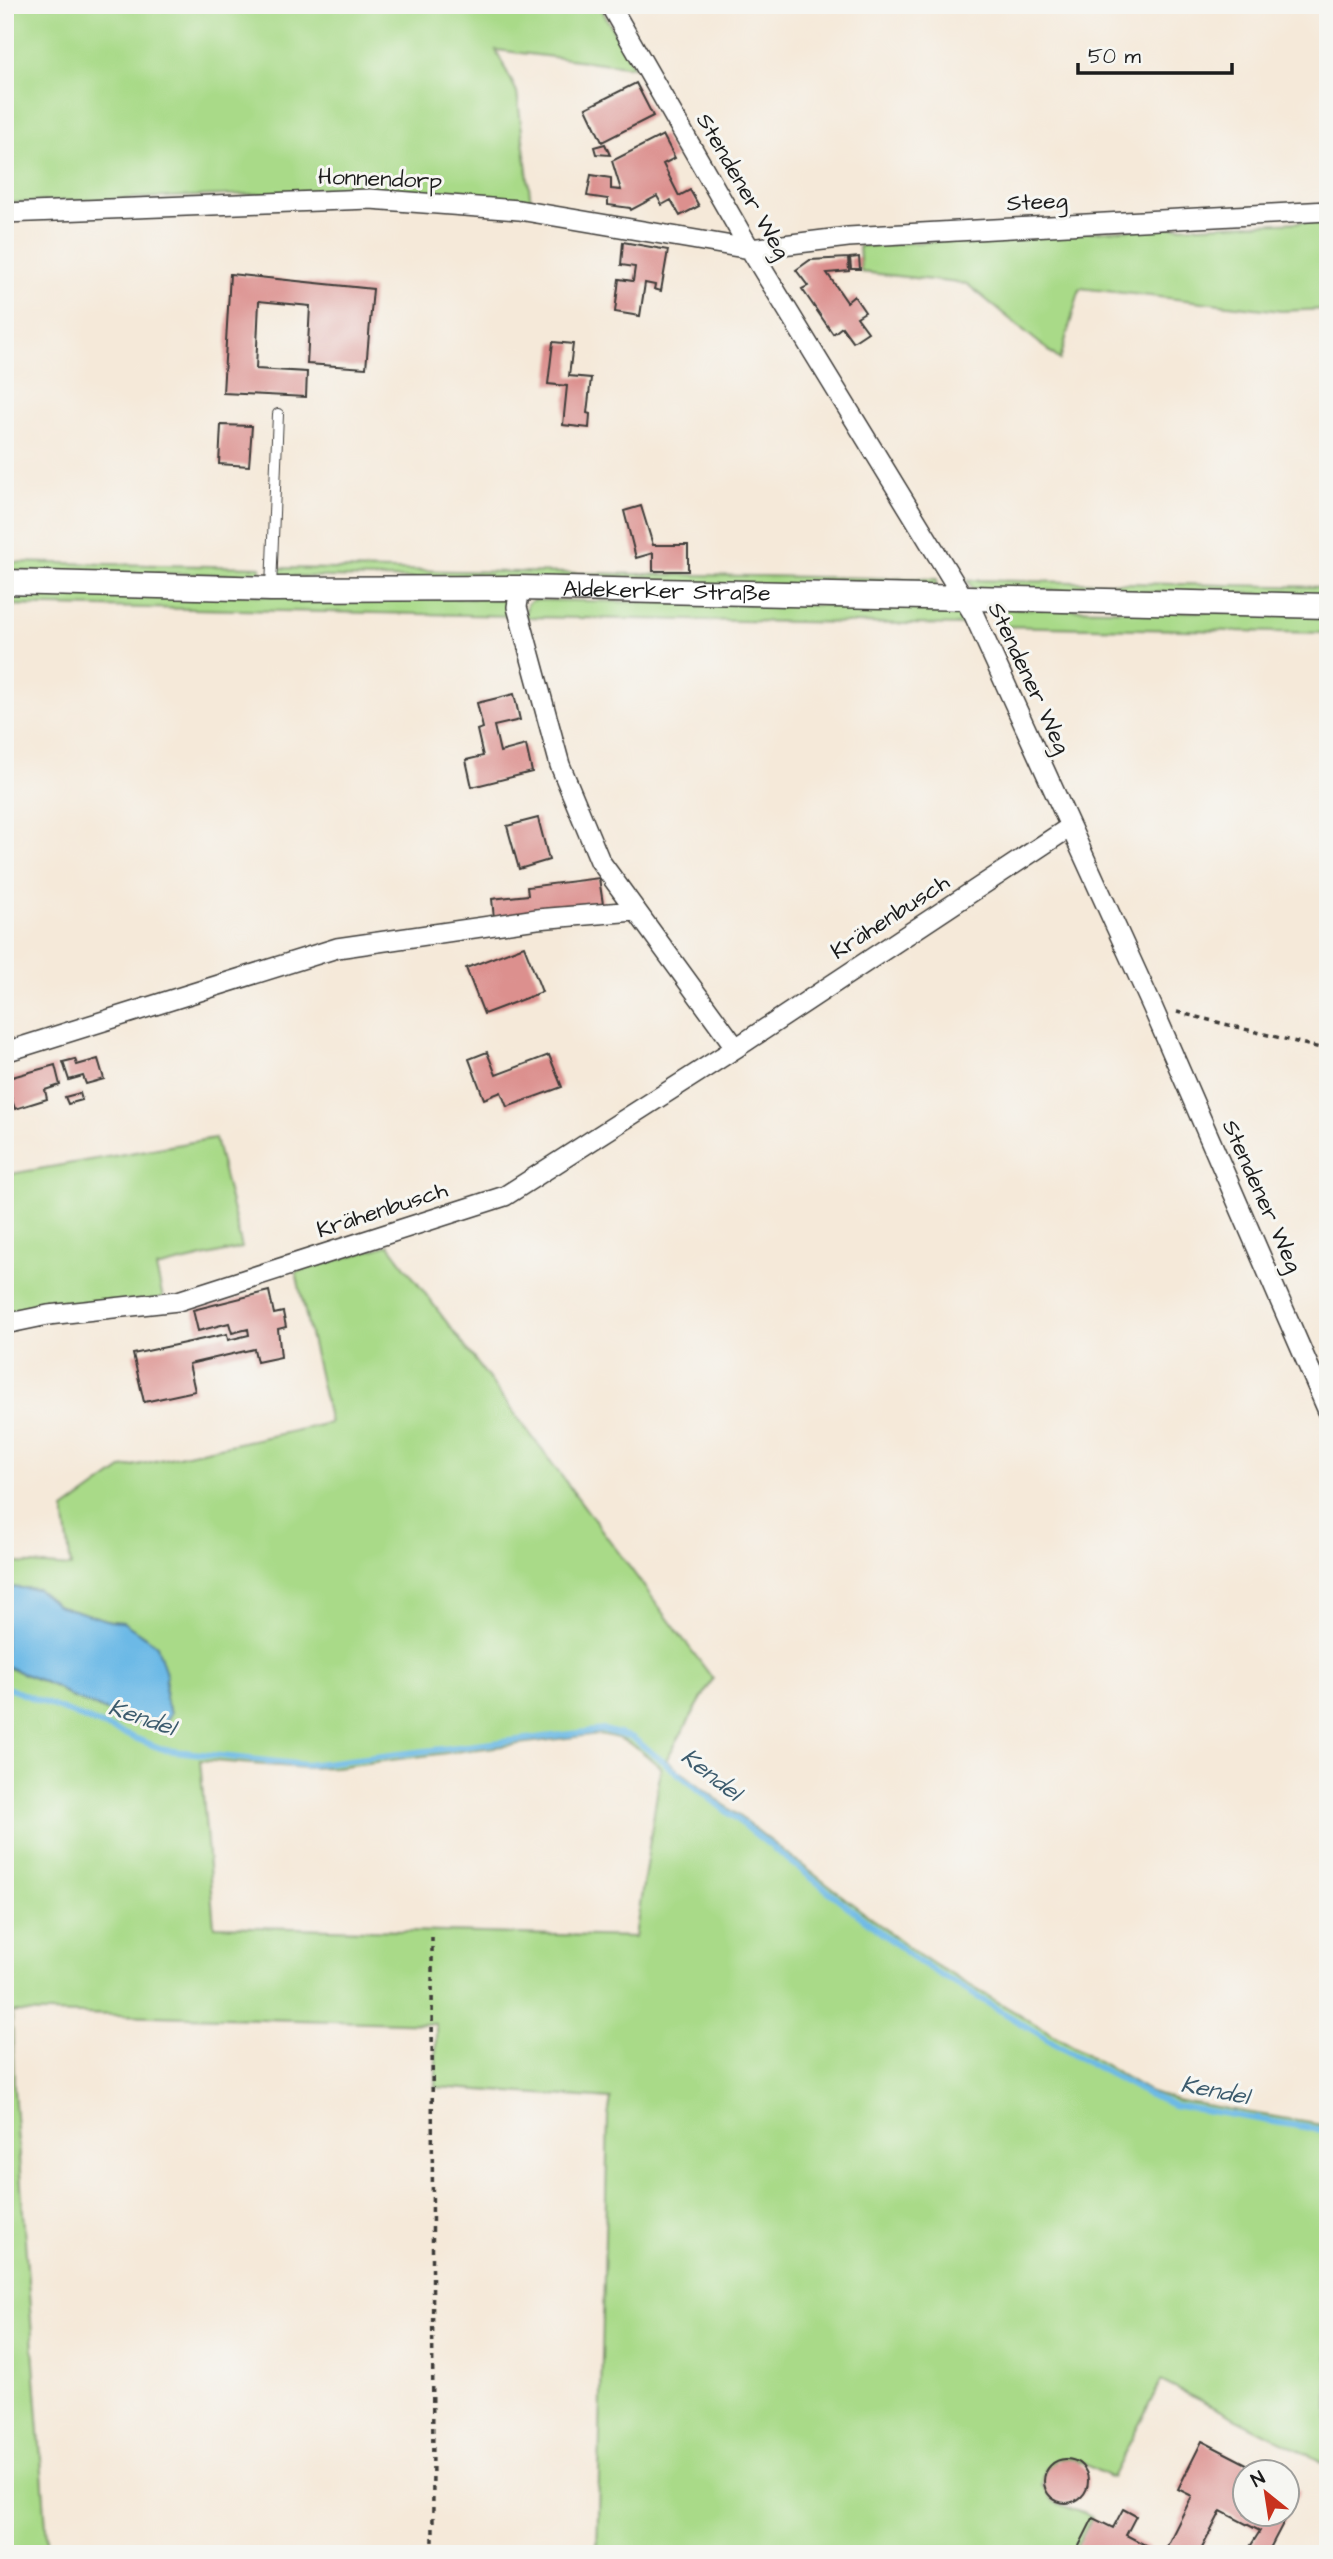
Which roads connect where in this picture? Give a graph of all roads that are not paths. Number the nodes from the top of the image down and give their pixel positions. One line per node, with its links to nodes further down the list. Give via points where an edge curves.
1 (610, 5): 4 (street, Stendener Weg)
2 (1328, 211): 4 (street, Steeg, via 848,237)
3 (5, 213): 4 (street, Honnendorp, via 370,199 519,210)
4 (750, 248): 9 (street, Stendener Weg)
5 (278, 414): 8 (lane)
6 (5, 582): 8 (street, Aldekerker Straße)
7 (520, 588): 8 (street, Aldekerker Straße); 9 (street, Aldekerker Straße); 12 (street, via 517,607 560,765 600,861)
8 (271, 589)
9 (964, 597): 10 (street, Aldekerker Straße); 11 (street, Stendener Weg)
10 (1328, 606)
11 (1070, 827): 13 (street, Krähenbusch); 16 (street, Stendener Weg)
12 (635, 911): 13 (street); 14 (street, via 537,919 337,948)
13 (736, 1048): 15 (street, Krähenbusch, via 505,1196 178,1301)
14 (5, 1052)
15 (5, 1324)
16 (1328, 1411)

